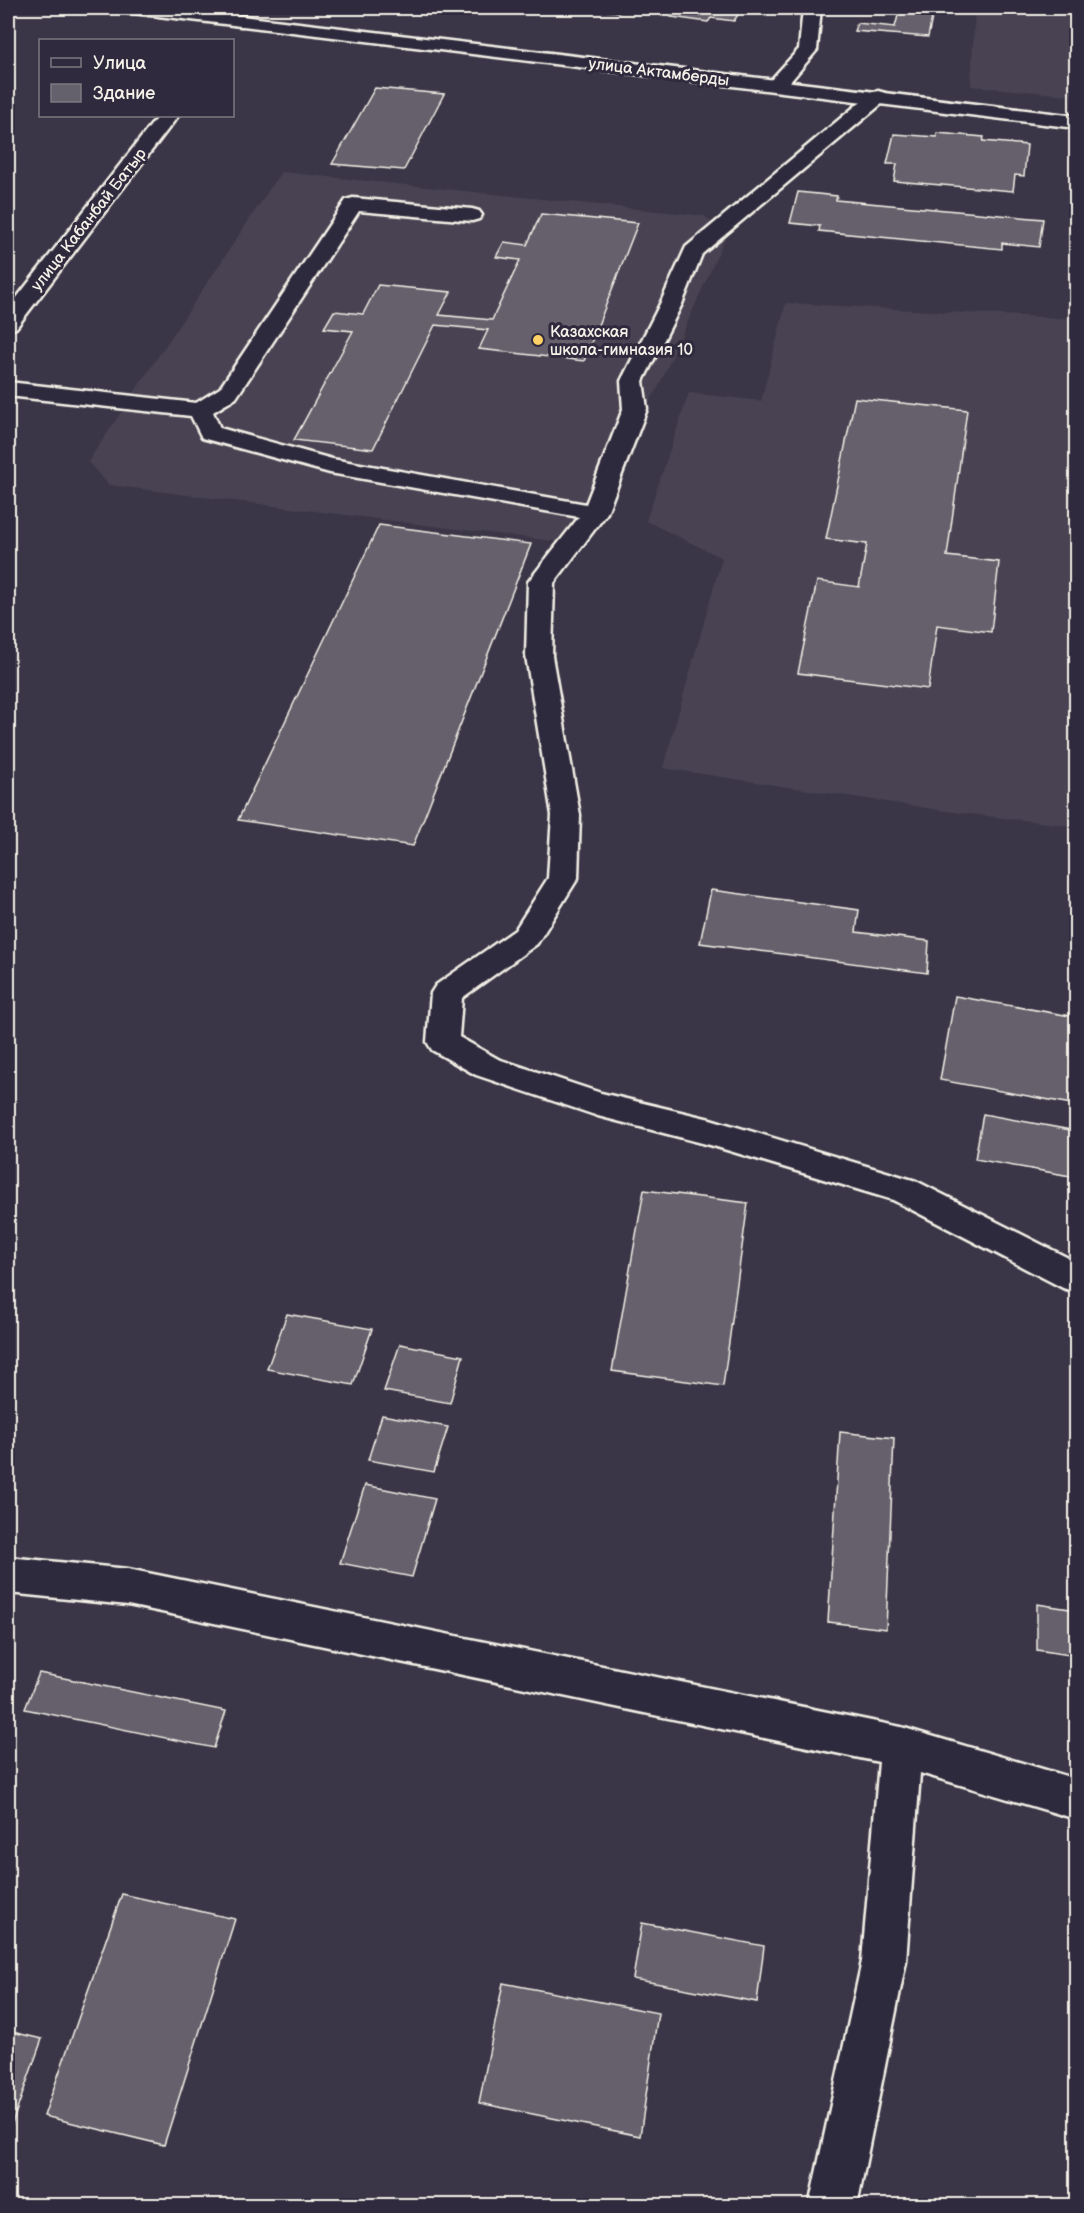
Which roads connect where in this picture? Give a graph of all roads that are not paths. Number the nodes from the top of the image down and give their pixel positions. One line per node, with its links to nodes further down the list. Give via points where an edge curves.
1 (133, 8): 3 (main road, улица Актамберды)
2 (812, 8): 5 (main road, via 808,50)
3 (246, 14): 4 (main road); 5 (main road, улица Актамберды)
4 (227, 39)
5 (777, 85): 6 (main road, улица Актамберды)
6 (878, 97): 8 (main road, улица Актамберды); 13 (main road, via 693,251 632,381 635,409)
7 (167, 117): 10 (main road, улица Кабанбай Батыр)
8 (1077, 122)
9 (472, 215): 12 (main road, via 353,204 228,393)
10 (8, 322)
11 (8, 389): 12 (main road)
12 (200, 410): 13 (main road, via 210,433 330,466)
13 (595, 513): 14 (main road, via 541,582 539,656 566,815 563,878 526,937 447,993 443,1042 487,1066 598,1104 710,1132 904,1190)
14 (1077, 1278)
15 (8, 1575): 16 (main road, via 128,1587)
16 (901, 1747): 17 (main road); 18 (main road, via 884,1961)
17 (1077, 1799)
18 (833, 2205)

